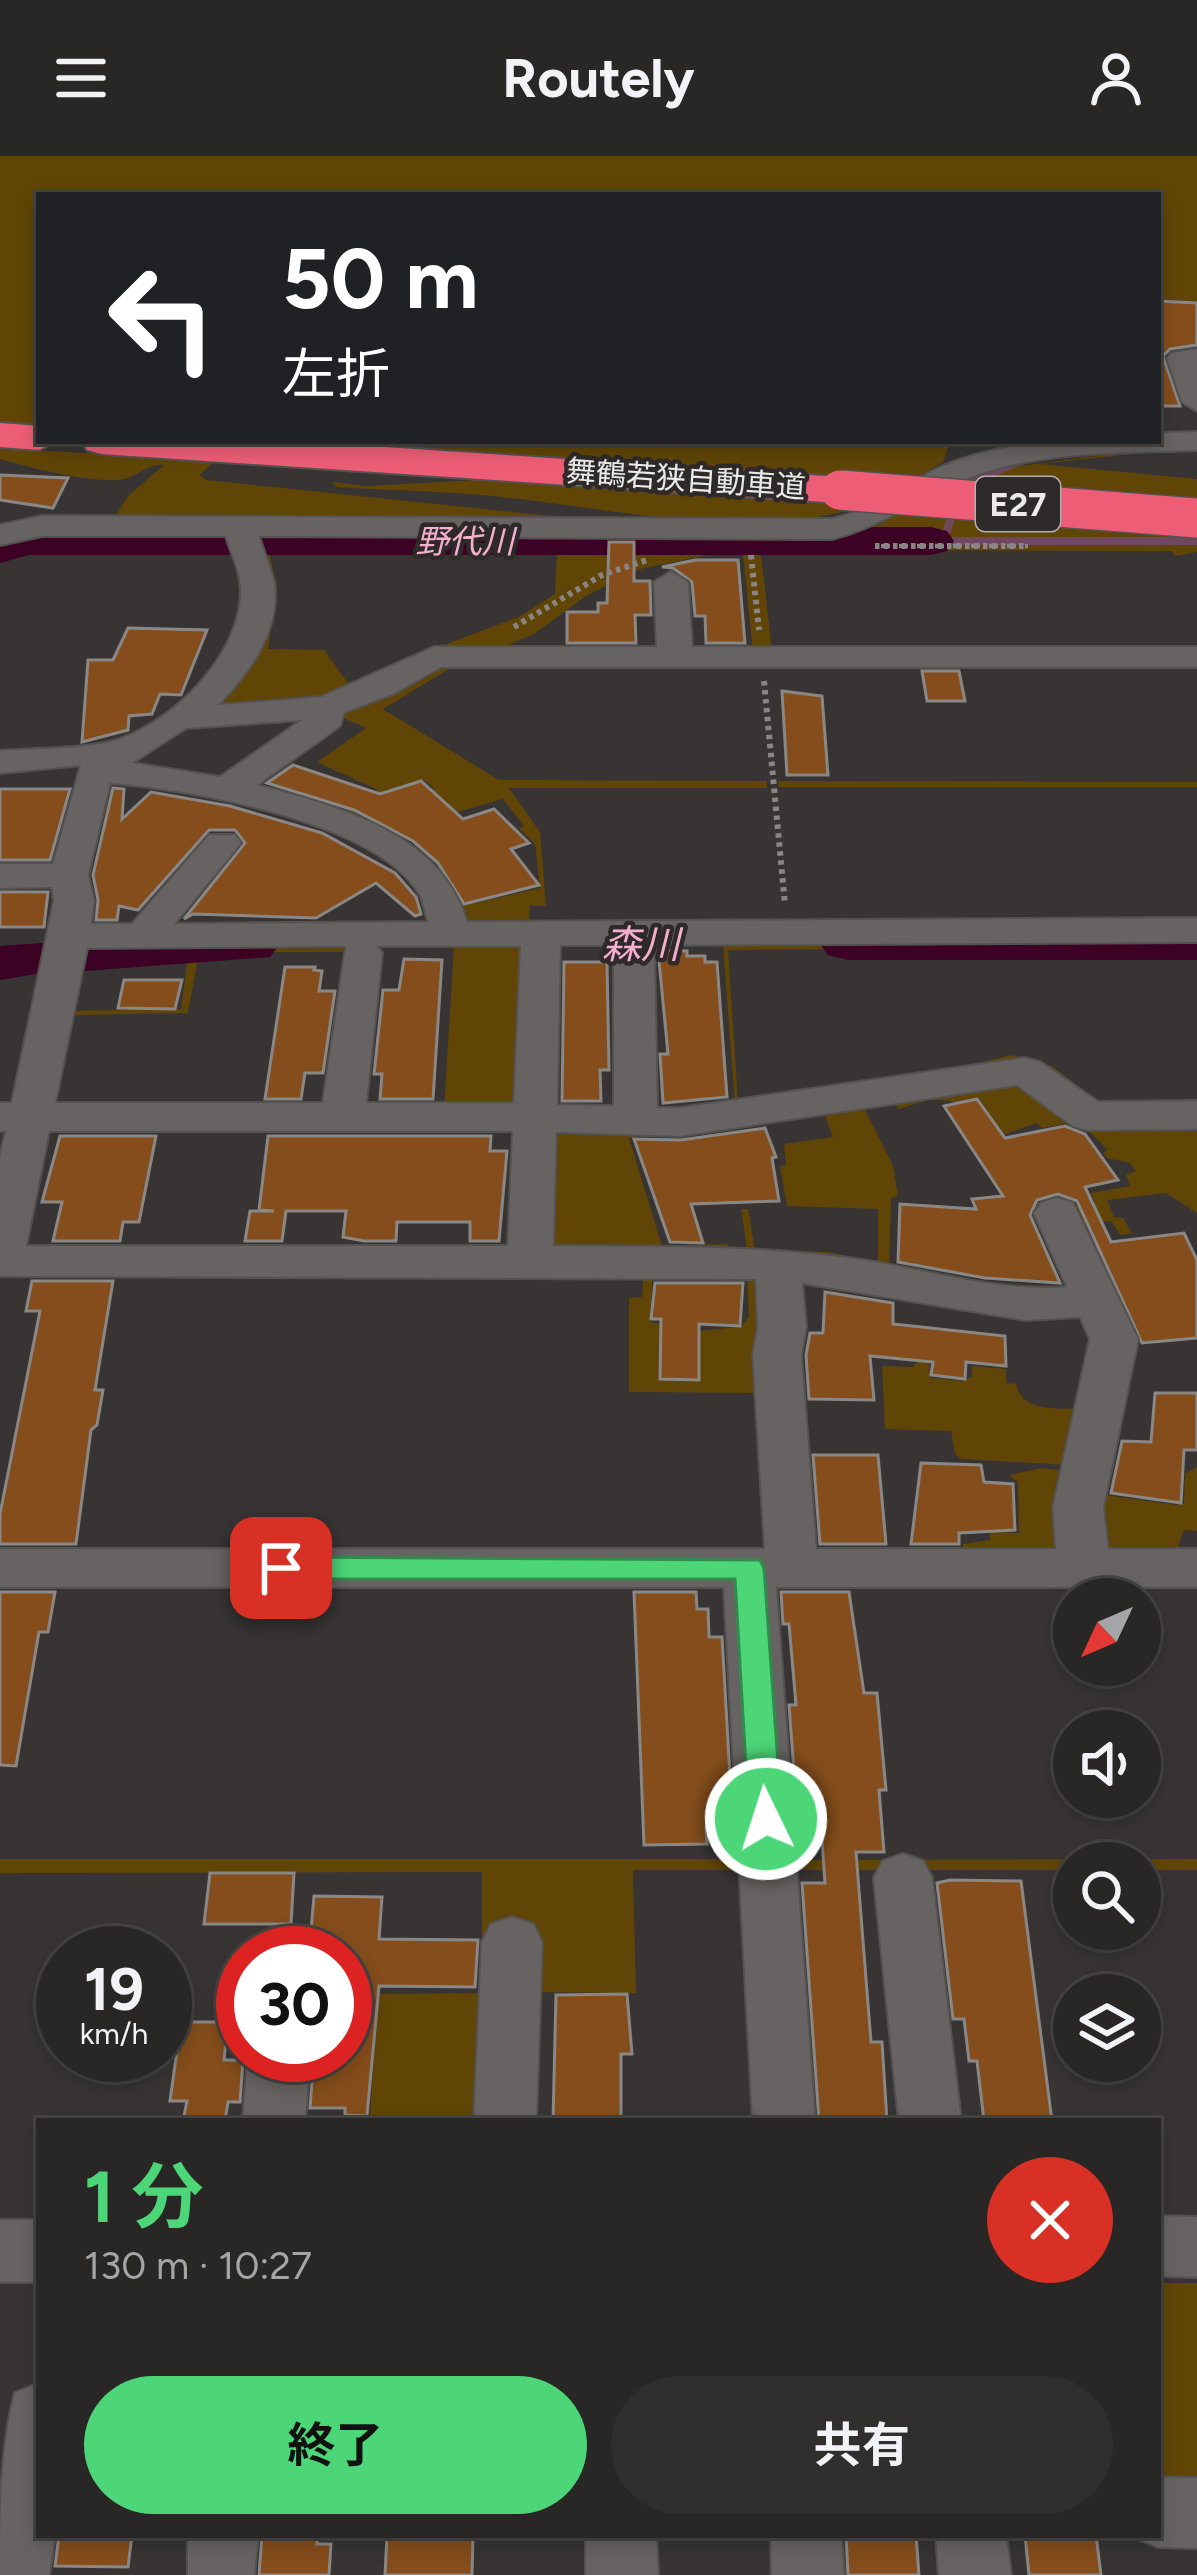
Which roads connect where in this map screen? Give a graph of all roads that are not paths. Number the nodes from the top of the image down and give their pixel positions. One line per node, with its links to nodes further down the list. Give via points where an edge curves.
1 (1179, 359): 2 (street)
2 (1197, 401)
3 (0, 436): 4 (highway)
4 (36, 438)
5 (1197, 441): 6 (street)
6 (1161, 443)
7 (147, 444): 10 (highway, 舞鶴若狭自動車道 / E27, bridge)
8 (1144, 444): 9 (street)
9 (964, 453): 12 (street, via 890,512 832,529)
10 (1197, 518)
11 (0, 535): 12 (street, via 42,526)
12 (243, 537): 17 (street, via 258,591 250,635 226,678)
13 (668, 569): 14 (street)
14 (675, 656): 15 (street); 16 (street, via 434,657)
15 (1197, 657)
16 (326, 707): 17 (street); 20 (street, via 327,718)
17 (184, 718): 18 (street)
18 (110, 761): 19 (street); 20 (street); 22 (street)
19 (0, 762)
20 (229, 788): 26 (street, via 286,802 392,848 443,903)
21 (222, 843): 25 (street)
22 (69, 875): 23 (street); 27 (street)
23 (0, 876)
24 (1197, 930): 28 (street)
25 (145, 932): 26 (street); 27 (street)
26 (450, 932): 28 (street)
27 (70, 936): 32 (street)
28 (540, 939): 34 (street)
29 (634, 951): 35 (street)
30 (362, 952): 33 (street)
31 (1197, 1115): 35 (street, via 1088,1116 1025,1071)
32 (15, 1117): 33 (street); 38 (street)
33 (343, 1118): 34 (street)
34 (533, 1118): 35 (street); 37 (street)
35 (636, 1122)
36 (1057, 1213): 40 (street)
37 (530, 1258): 38 (street); 39 (street)
38 (0, 1260)
39 (778, 1264): 40 (street, via 1010,1305); 42 (street)
40 (1095, 1298): 43 (street, via 1114,1340 1078,1508)
41 (0, 1568): 42 (street)
42 (771, 1568): 43 (street); 50 (street)
43 (1084, 1568): 44 (street)
44 (1197, 1568)
45 (903, 1878): 51 (street)
46 (512, 1942): 49 (street)
47 (278, 2082): 48 (street)
48 (274, 2118)
49 (505, 2118)
50 (784, 2118)
51 (930, 2118)
52 (1161, 2246): 53 (street)
53 (1197, 2247)
54 (0, 2251): 55 (street)
55 (36, 2251)
56 (36, 2436): 62 (street)
57 (1161, 2512): 58 (street)
58 (1197, 2512)
59 (621, 2538): 63 (street)
60 (806, 2538): 64 (street)
61 (971, 2538): 65 (street)
62 (14, 2575)
63 (622, 2575)
64 (808, 2575)
65 (975, 2575)

